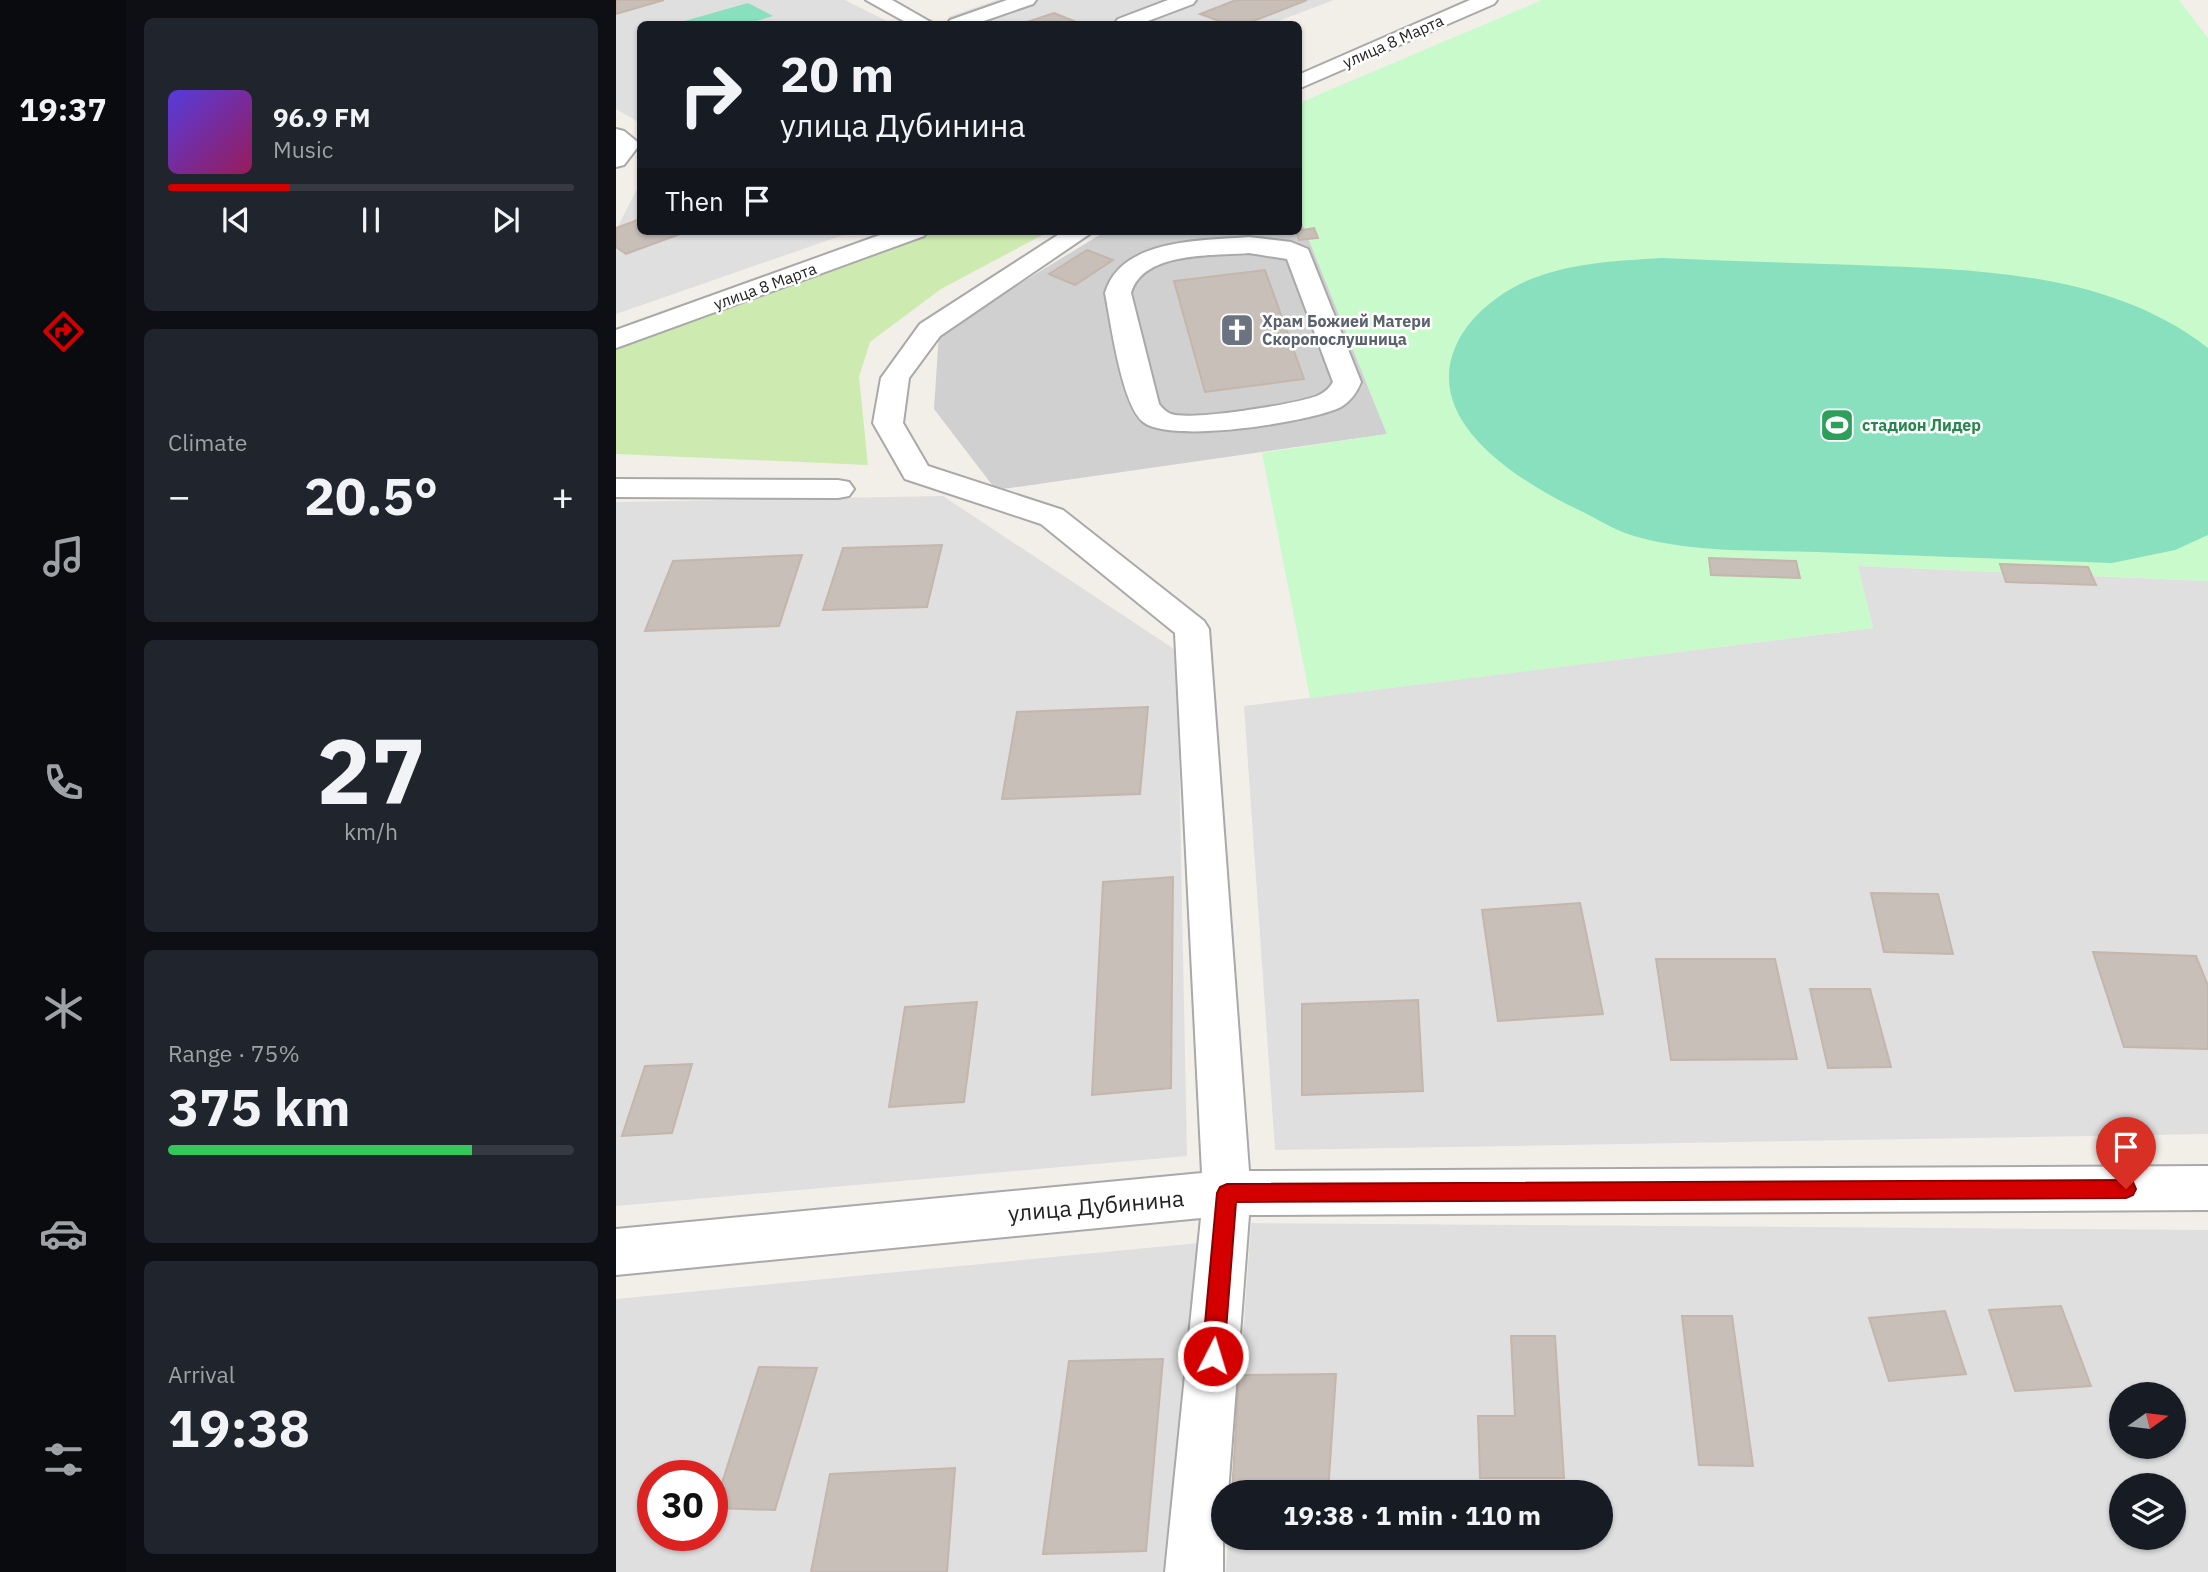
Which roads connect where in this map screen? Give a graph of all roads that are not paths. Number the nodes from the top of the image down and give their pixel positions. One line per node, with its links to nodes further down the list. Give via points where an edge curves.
1 (876, 0): 5 (street)
2 (1026, 0): 6 (street)
3 (1186, 0): 7 (street)
4 (1487, 0): 8 (street, улица 8 Марта)
5 (919, 21)
6 (966, 21)
7 (1130, 21)
8 (1302, 81)
9 (616, 136): 10 (street, via 629,144)
10 (616, 160)
11 (904, 235): 14 (street, улица 8 Марта)
12 (1076, 235): 18 (street, via 930,330 895,378 888,423 916,472 1052,517 1192,629)
13 (1202, 240): 13 (street, via 1148,261 1123,277 1118,293 1144,404 1153,417 1170,424 1192,424 1314,406 1343,393 1347,382 1299,255 1291,250)
14 (616, 340)
15 (616, 488): 16 (street)
16 (838, 489)
17 (2208, 1188): 18 (street, улица Дубинина)
18 (1227, 1193): 19 (street, улица Дубинина); 20 (street)
19 (616, 1252)
20 (1194, 1572)

